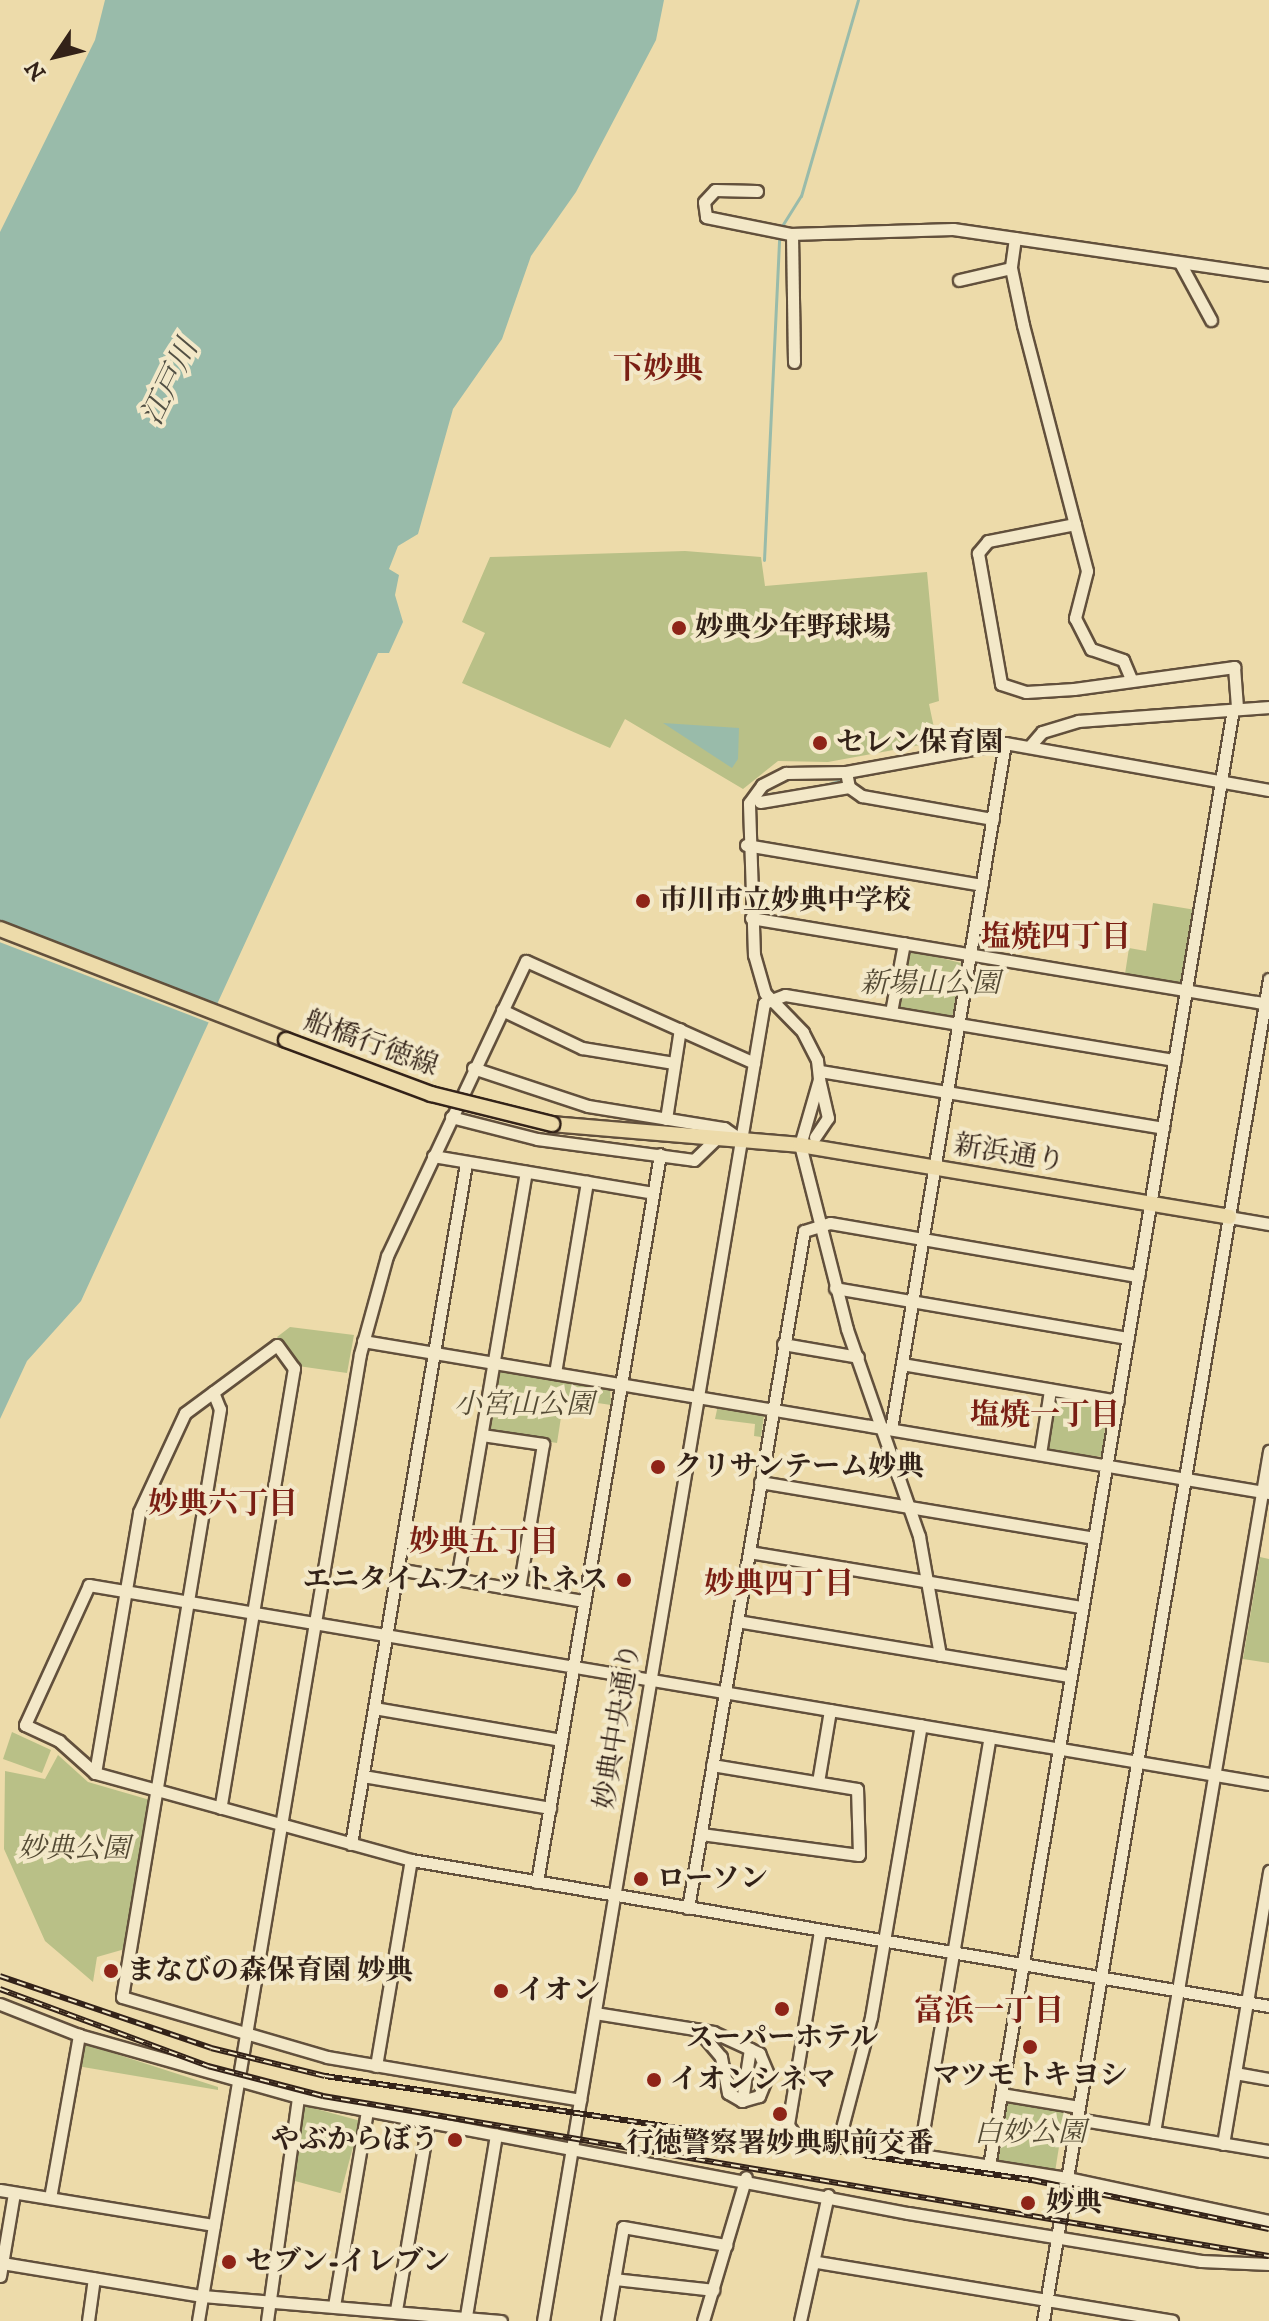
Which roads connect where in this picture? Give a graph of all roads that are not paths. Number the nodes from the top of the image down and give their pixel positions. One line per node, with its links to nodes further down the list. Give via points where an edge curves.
1 (757, 191): 2 (street, via 715,190 703,210 712,221)
2 (791, 234): 3 (street, via 913,228); 9 (street)
3 (1015, 238): 4 (street); 5 (street)
4 (1180, 263): 6 (street); 8 (street)
5 (1011, 268): 7 (street); 10 (street)
6 (1269, 275)
7 (959, 280)
8 (1211, 320)
9 (794, 362)
10 (1075, 524): 11 (street, via 1087,571 1075,618 1082,639 1123,660); 11 (street, via 988,541 978,553 1001,684 1026,692)
11 (1131, 679): 13 (street, via 1234,667 1240,675)
12 (1269, 707): 13 (street)
13 (1235, 709): 15 (street, via 1078,721 1042,732); 17 (street)
14 (1005, 743): 15 (street); 16 (street); 21 (street)
15 (1029, 747): 17 (street)
16 (846, 772): 18 (street); 22 (street, via 768,780 749,803)
17 (1222, 782): 19 (street); 29 (street)
18 (849, 787): 20 (street); 21 (street, via 862,796)
19 (1269, 790)
20 (760, 802)
21 (993, 819): 23 (street)
22 (746, 845): 23 (street); 24 (street)
23 (982, 885): 27 (street)
24 (751, 918): 26 (street); 30 (street, via 754,955)
25 (0, 929): 46 (main road, 船橋行徳線, bridge, via 377,1076 552,1124)
26 (904, 943): 27 (street); 33 (street)
27 (971, 954): 29 (street); 34 (street)
28 (1269, 979): 31 (street)
29 (1186, 990): 31 (street); 36 (street)
30 (769, 997): 33 (street); 38 (street, 妙典中央通り); 40 (street, via 803,1032)
31 (1267, 1004): 57 (street)
32 (502, 1010): 35 (street, via 530,961); 37 (street, via 582,1048); 39 (street)
33 (891, 1012): 34 (street)
34 (959, 1023): 36 (street); 41 (street)
35 (680, 1029): 37 (street); 38 (street)
36 (1175, 1060): 44 (street)
37 (674, 1063): 43 (street)
38 (754, 1063): 47 (street, 妙典中央通り)
39 (473, 1068): 42 (street); 43 (street, via 588,1106)
40 (820, 1075): 41 (street); 45 (street, via 828,1118); 48 (street)
41 (947, 1092): 44 (street); 52 (street)
42 (451, 1117): 49 (street, via 537,1139); 50 (street)
43 (666, 1119): 47 (street, via 724,1128)
44 (1163, 1128): 56 (street)
45 (815, 1137)
46 (717, 1138): 47 (main road, 船橋行徳線); 49 (street, via 698,1159)
47 (741, 1140): 48 (main road, 新浜通り); 75 (street, 妙典中央通り)
48 (800, 1145): 52 (main road, 新浜通り); 58 (street)
49 (660, 1154): 55 (street)
50 (433, 1156): 51 (street); 65 (street, via 383,1266)
51 (466, 1163): 53 (street); 67 (street)
52 (934, 1168): 56 (main road, 新浜通り); 60 (street)
53 (526, 1172): 54 (street); 69 (street)
54 (587, 1182): 55 (street); 71 (street)
55 (653, 1193): 72 (street)
56 (1151, 1204): 57 (main road, 新浜通り); 61 (street)
57 (1229, 1217): 59 (street, 新浜通り); 83 (street)
58 (818, 1223): 60 (street); 62 (street); 66 (street, via 801,1237)
59 (1269, 1224)
60 (922, 1239): 61 (street); 63 (street)
61 (1138, 1276): 64 (street)
62 (835, 1288): 63 (street); 68 (street)
63 (912, 1302): 64 (street); 70 (street)
64 (1128, 1338): 76 (street)
65 (363, 1341): 67 (street); 99 (street)
66 (783, 1344): 68 (street); 77 (street)
67 (434, 1352): 69 (street); 89 (street)
68 (858, 1357): 78 (street)
69 (494, 1363): 71 (street); 79 (street)
70 (902, 1364): 73 (street); 78 (street)
71 (555, 1373): 72 (street)
72 (621, 1384): 75 (street); 94 (street)
73 (1050, 1390): 76 (street); 81 (street)
74 (213, 1392): 93 (street, via 185,1413 139,1512); 95 (street, via 220,1409); 97 (street, via 277,1345 294,1368)
75 (697, 1397): 77 (street); 104 (street, 妙典中央通り)
76 (1118, 1401): 82 (street)
77 (772, 1409): 78 (street); 84 (street)
78 (888, 1429): 81 (street); 86 (street)
79 (482, 1435): 90 (street); 92 (street, via 543,1444)
80 (1269, 1451): 85 (street)
81 (1040, 1454): 82 (street)
82 (1107, 1465): 83 (street); 87 (street)
83 (1184, 1478): 85 (street); 112 (street)
84 (760, 1482): 86 (street); 88 (street)
85 (1266, 1492): 115 (street)
86 (908, 1507): 87 (street); 91 (street)
87 (1094, 1538): 96 (street)
88 (749, 1552): 91 (street); 98 (street)
89 (398, 1569): 90 (street); 100 (street)
90 (457, 1579): 92 (street)
91 (928, 1581): 96 (street); 101 (street)
92 (519, 1589): 94 (street)
93 (126, 1591): 95 (street); 114 (street); 114 (street, via 89,1585 25,1725 59,1741)
94 (584, 1601): 102 (street)
95 (188, 1602): 97 (street); 119 (street)
96 (1082, 1607): 103 (street)
97 (253, 1613): 99 (street); 120 (street)
98 (737, 1621): 101 (street); 105 (street)
99 (315, 1623): 100 (street); 122 (street)
100 (386, 1635): 102 (street); 106 (street)
101 (940, 1655): 103 (street)
102 (573, 1667): 104 (street); 110 (street)
103 (1071, 1676): 111 (street)
104 (650, 1680): 105 (street); 128 (street, 妙典中央通り)
105 (725, 1692): 107 (street); 113 (street)
106 (374, 1708): 110 (street); 116 (street)
107 (830, 1710): 108 (street); 117 (street)
108 (921, 1725): 109 (street); 132 (street)
109 (990, 1737): 111 (street); 133 (street)
110 (561, 1740): 121 (street)
111 (1059, 1748): 112 (street); 134 (street)
112 (1137, 1761): 115 (street); 135 (street)
113 (712, 1765): 117 (street); 123 (street)
114 (95, 1773): 119 (street)
115 (1214, 1774): 118 (street); 136 (street)
116 (363, 1776): 121 (street); 124 (street)
117 (818, 1782): 123 (street, via 860,1793 856,1859)
118 (1269, 1784)
119 (156, 1790): 120 (street); 143 (street, via 122,1997)
120 (220, 1808): 122 (street)
121 (550, 1808): 127 (street)
122 (282, 1824): 124 (street); 143 (street)
123 (701, 1834): 129 (street)
124 (351, 1844): 125 (street)
125 (411, 1860): 127 (street); 145 (street)
126 (1269, 1871): 130 (street)
127 (537, 1882): 128 (street)
128 (615, 1896): 129 (street); 140 (street, 妙典中央通り)
129 (688, 1908): 131 (street)
130 (1264, 1930): 137 (street)
131 (820, 1931): 132 (street); 160 (street, via 788,2125 795,2135)
132 (884, 1941): 133 (street); 160 (street)
133 (953, 1953): 134 (street); 164 (street)
134 (1023, 1964): 135 (street); 150 (street)
135 (1101, 1977): 136 (street); 154 (street)
136 (1178, 1991): 137 (street); 158 (street)
137 (1247, 2002): 139 (street); 147 (street)
138 (0, 2004): 142 (street)
139 (1269, 2006)
140 (595, 2013): 141 (street); 152 (street, 妙典中央通り)
141 (698, 2030): 144 (street); 146 (street, via 716,2047)
142 (79, 2035): 149 (street); 171 (street)
143 (246, 2037): 145 (street); 149 (street)
144 (747, 2049): 146 (street); 153 (street); 153 (street, via 767,2065 768,2081 759,2096)
145 (376, 2066): 152 (street)
146 (723, 2069): 153 (street, via 728,2093)
147 (1235, 2073): 148 (street); 161 (street)
148 (1269, 2079)
149 (238, 2082): 151 (street); 173 (street)
150 (1001, 2094): 154 (street); 165 (street)
151 (298, 2097): 155 (street); 184 (street)
152 (580, 2100): 162 (street, 妙典中央通り)
153 (742, 2101)
154 (1079, 2107): 156 (street)
155 (367, 2111): 157 (street); 186 (street)
156 (1077, 2119): 158 (street); 167 (street)
157 (428, 2122): 159 (street); 187 (street)
158 (1154, 2132): 161 (street)
159 (496, 2134): 162 (street); 189 (street)
160 (838, 2143): 164 (street)
161 (1223, 2144): 163 (street)
162 (572, 2146): 166 (street); 194 (street, 妙典中央通り)
163 (1269, 2151)
164 (919, 2155): 165 (street)
165 (989, 2166): 167 (street)
166 (746, 2177): 170 (street); 175 (street)
167 (1067, 2178): 172 (street); 174 (street)
168 (0, 2190): 169 (street)
169 (14, 2193): 171 (street); 177 (street)
170 (828, 2195): 174 (street); 176 (street)
171 (50, 2198): 173 (street)
172 (1269, 2221)
173 (214, 2225): 183 (street)
174 (1057, 2239): 178 (street); 185 (street)
175 (726, 2245): 181 (street, via 623,2227); 182 (street)
176 (817, 2262): 185 (street); 197 (street)
177 (2, 2263): 179 (street); 180 (street)
178 (1269, 2264)
179 (0, 2276)
180 (94, 2278): 183 (street); 190 (street)
181 (614, 2279): 182 (street); 195 (street)
182 (713, 2290): 196 (street)
183 (202, 2296): 184 (street); 191 (street)
184 (264, 2301): 186 (street); 192 (street)
185 (1046, 2302): 198 (street); 199 (street)
186 (334, 2306): 187 (street)
187 (396, 2310): 188 (street)
188 (415, 2316): 189 (street)
189 (466, 2316): 193 (street)
190 (88, 2321)
191 (198, 2321)
192 (267, 2321)
193 (501, 2321)
194 (543, 2321)
195 (607, 2321)
196 (703, 2321)
197 (800, 2321)
198 (1043, 2321)
199 (1172, 2321)

